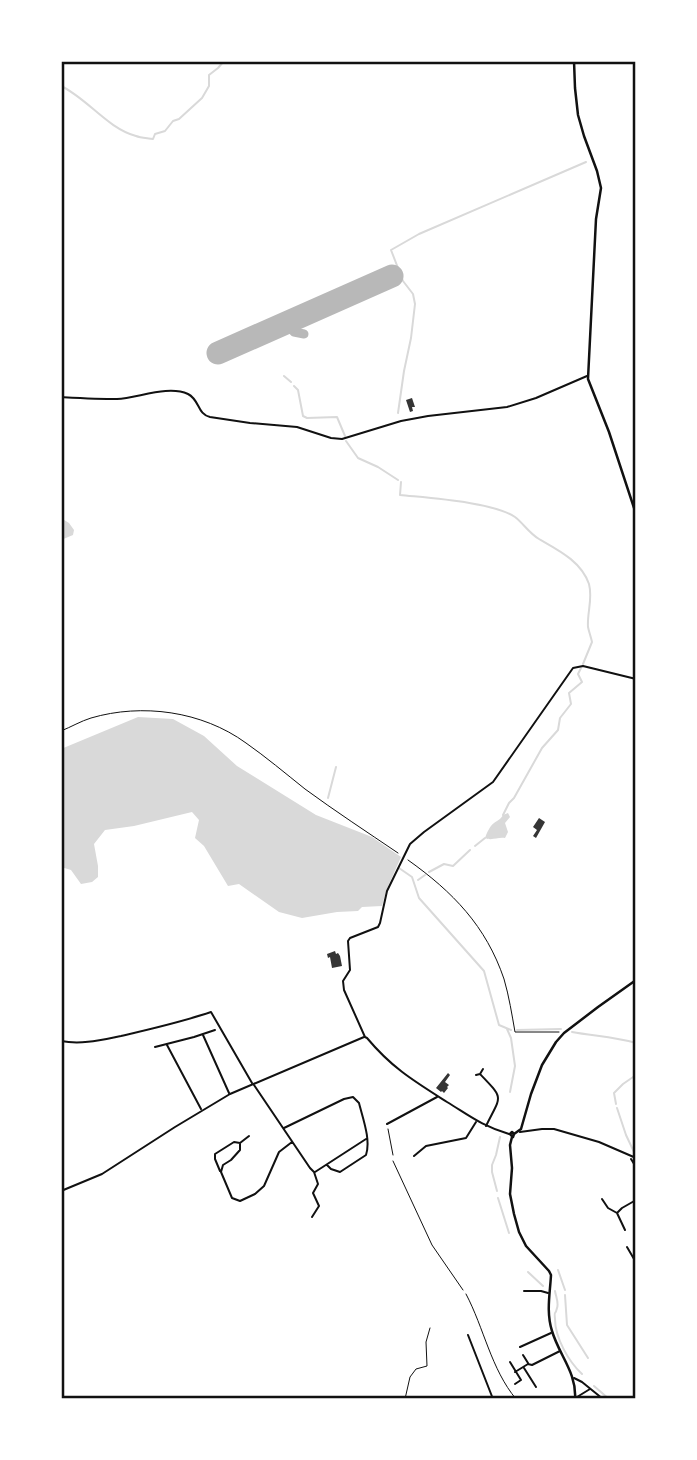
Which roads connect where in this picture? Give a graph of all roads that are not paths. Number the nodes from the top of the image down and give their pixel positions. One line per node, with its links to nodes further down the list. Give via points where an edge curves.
1 (574, 61): 2 (main road, via 578,115 601,188)
2 (587, 376): 3 (street, via 507,407 401,421 342,439 297,427 205,416 187,393 116,399); 4 (main road)
3 (61, 397)
4 (636, 514)
5 (636, 679): 9 (street, via 583,666 573,668 493,782 410,844 387,891 378,927 348,941 345,994)
6 (636, 980): 24 (main road, via 564,1034 543,1062)
7 (215, 1030): 8 (street)
8 (203, 1034): 11 (street); 17 (street)
9 (365, 1037): 16 (street); 18 (street, via 393,1066)
10 (61, 1041): 16 (street, via 76,1044 110,1038 211,1012)
11 (167, 1045): 12 (street); 19 (street)
12 (155, 1047)
13 (483, 1069): 14 (street)
14 (480, 1074): 15 (street); 22 (street, via 499,1097)
15 (476, 1075)
16 (253, 1084): 17 (street); 23 (street)
17 (230, 1094): 19 (street)
18 (438, 1097): 20 (street); 21 (street)
19 (201, 1110): 38 (street, via 102,1174)
20 (476, 1122): 22 (street); 30 (street, via 466,1138 426,1146)
21 (387, 1124)
22 (486, 1126): 25 (street)
23 (284, 1128): 27 (street, via 353,1097 359,1103); 28 (street)
24 (520, 1132): 25 (main road); 31 (street, via 554,1129 599,1142)
25 (512, 1135): 50 (main road, via 514,1214 526,1246 551,1275)
26 (249, 1136): 29 (street)
27 (366, 1139): 34 (street); 34 (street, via 366,1156 340,1172)
28 (292, 1142): 36 (street, via 279,1152 264,1186 240,1201 232,1198); 37 (street)
29 (240, 1143): 36 (street, via 240,1150); 36 (street, via 215,1154)
30 (414, 1156)
31 (629, 1157): 32 (street); 35 (street)
32 (636, 1158)
33 (393, 1161): 48 (lane, via 432,1245)
34 (327, 1165): 37 (street)
35 (636, 1167)
36 (221, 1172)
37 (314, 1172): 42 (street, via 318,1184 313,1193)
38 (61, 1191)
39 (602, 1199): 43 (street)
40 (636, 1200): 43 (street)
41 (323, 1205): 42 (street)
42 (319, 1206): 44 (street)
43 (617, 1213): 45 (street)
44 (312, 1217)
45 (625, 1230)
46 (627, 1247): 47 (street)
47 (636, 1259)
48 (463, 1290)
49 (524, 1291): 50 (street)
50 (549, 1293): 51 (main road)
51 (552, 1332): 53 (street); 54 (main road)
52 (468, 1335): 64 (street)
53 (520, 1347)
54 (561, 1350): 57 (street); 60 (main road)
55 (523, 1355): 57 (street)
56 (510, 1363): 59 (street)
57 (528, 1364): 58 (street)
58 (524, 1367): 59 (street); 62 (street)
59 (516, 1372): 61 (street, via 521,1380)
60 (574, 1378): 63 (street); 65 (main road)
61 (515, 1384)
62 (536, 1387)
63 (591, 1389): 65 (street); 66 (street)
64 (494, 1399)
65 (575, 1399)
66 (603, 1399)

